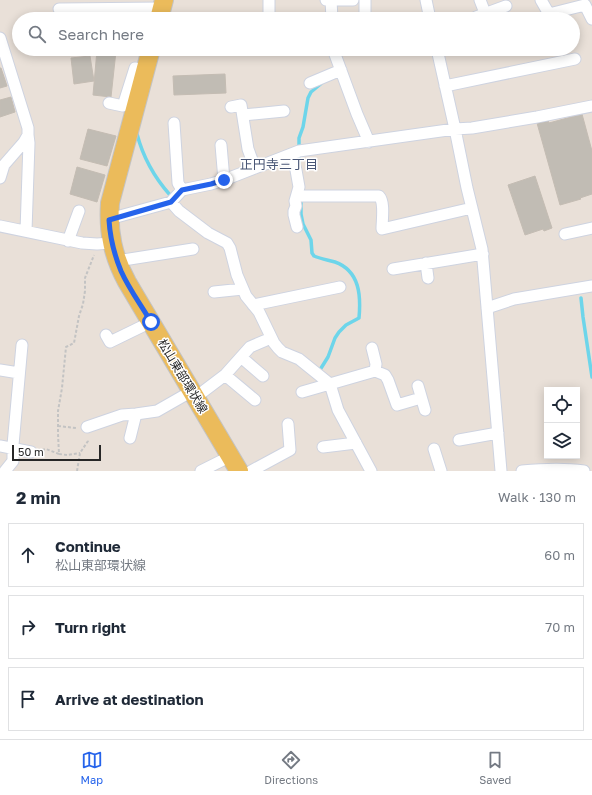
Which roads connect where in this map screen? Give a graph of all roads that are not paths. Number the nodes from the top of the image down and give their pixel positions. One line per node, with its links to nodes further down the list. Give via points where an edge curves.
1 (269, 0): 14 (street)
2 (326, 0): 3 (street)
3 (331, 0): 4 (street); 15 (street)
4 (353, 0)
5 (365, 0): 16 (street)
6 (426, 0): 17 (street)
7 (480, 0): 18 (street)
8 (542, 0): 20 (street)
9 (506, 6): 19 (street)
10 (59, 9): 12 (street)
11 (162, 9): 13 (street)
12 (67, 12)
13 (109, 12)
14 (269, 12)
15 (332, 12)
16 (365, 12)
17 (429, 12)
18 (481, 12)
19 (489, 12)
20 (548, 12)
21 (557, 12): 22 (street, via 585,5)
22 (592, 19)
23 (0, 38): 39 (street)
24 (149, 56): 28 (main road, 松山東部環状線)
25 (336, 56): 29 (street)
26 (439, 56): 31 (street)
27 (575, 59): 31 (street)
28 (145, 70): 32 (street, via 135,68 123,106); 51 (main road, 松山東部環状線, via 110,203)
29 (341, 70): 30 (street); 40 (street)
30 (310, 83)
31 (445, 86): 38 (street)
32 (109, 103)
33 (592, 106): 38 (street)
34 (231, 107): 36 (street, via 241,105)
35 (284, 111): 36 (street)
36 (243, 115): 43 (street, via 248,148)
37 (174, 123): 46 (street, via 178,183)
38 (455, 129): 40 (street); 49 (street)
39 (28, 135): 44 (street, via 4,164); 55 (street)
40 (369, 142): 42 (street)
41 (221, 145): 45 (street)
42 (291, 154): 43 (street); 47 (street, via 299,187)
43 (255, 168): 45 (street)
44 (0, 178)
45 (224, 180): 46 (street)
46 (182, 190): 48 (street)
47 (297, 196): 49 (street, via 379,196 382,204 382,229); 53 (street, via 294,216)
48 (171, 202): 51 (street); 66 (street, via 208,233 227,243)
49 (472, 208): 60 (street)
50 (79, 211): 57 (street)
51 (109, 220): 58 (main road, 松山東部環状線)
52 (0, 226): 55 (street)
53 (297, 227)
54 (592, 228): 56 (street)
55 (26, 232): 57 (street)
56 (565, 234)
57 (68, 241): 58 (street)
58 (104, 244): 61 (main road, 松山東部環状線)
59 (193, 249): 61 (street)
60 (483, 254): 62 (street); 70 (street)
61 (117, 261): 71 (main road, 松山東部環状線)
62 (426, 263): 63 (street); 64 (street)
63 (393, 269)
64 (428, 278)
65 (592, 286): 70 (street, via 514,299)
66 (243, 289): 67 (street); 69 (street)
67 (214, 292)
68 (335, 292): 69 (street)
69 (253, 305): 73 (street)
70 (487, 308): 92 (street)
71 (151, 322): 72 (street, via 110,342); 85 (main road, 松山東部環状線)
72 (106, 335)
73 (271, 338): 76 (street, via 250,347); 82 (street, via 282,352 299,359)
74 (22, 345): 79 (street)
75 (372, 348): 78 (street)
76 (241, 357): 80 (street); 81 (street)
77 (0, 370): 79 (street)
78 (375, 371): 82 (street); 86 (street, via 385,375 397,405)
79 (19, 373): 98 (street)
80 (225, 375): 85 (street); 87 (street)
81 (263, 376)
82 (330, 384): 84 (street); 95 (street, via 338,410)
83 (418, 386): 86 (street)
84 (302, 392)
85 (194, 394): 89 (street, via 157,411); 101 (main road, 松山東部環状線)
86 (421, 398): 88 (street)
87 (255, 400)
88 (425, 410)
89 (136, 414): 91 (street, via 122,415); 93 (street)
90 (288, 424): 104 (street, via 290,450)
91 (87, 428)
92 (498, 433): 94 (street); 107 (street)
93 (130, 438)
94 (459, 440)
95 (356, 442): 97 (street); 105 (street)
96 (0, 446): 98 (street)
97 (323, 447)
98 (13, 448): 100 (street); 102 (street, via 13,461)
99 (434, 449): 106 (street)
100 (31, 452)
101 (235, 464): 103 (street)
102 (5, 471)
103 (202, 471)
104 (251, 471)
105 (371, 471)
106 (441, 471)
107 (501, 471)
108 (522, 471): 109 (street, via 544,468)
109 (584, 471)

